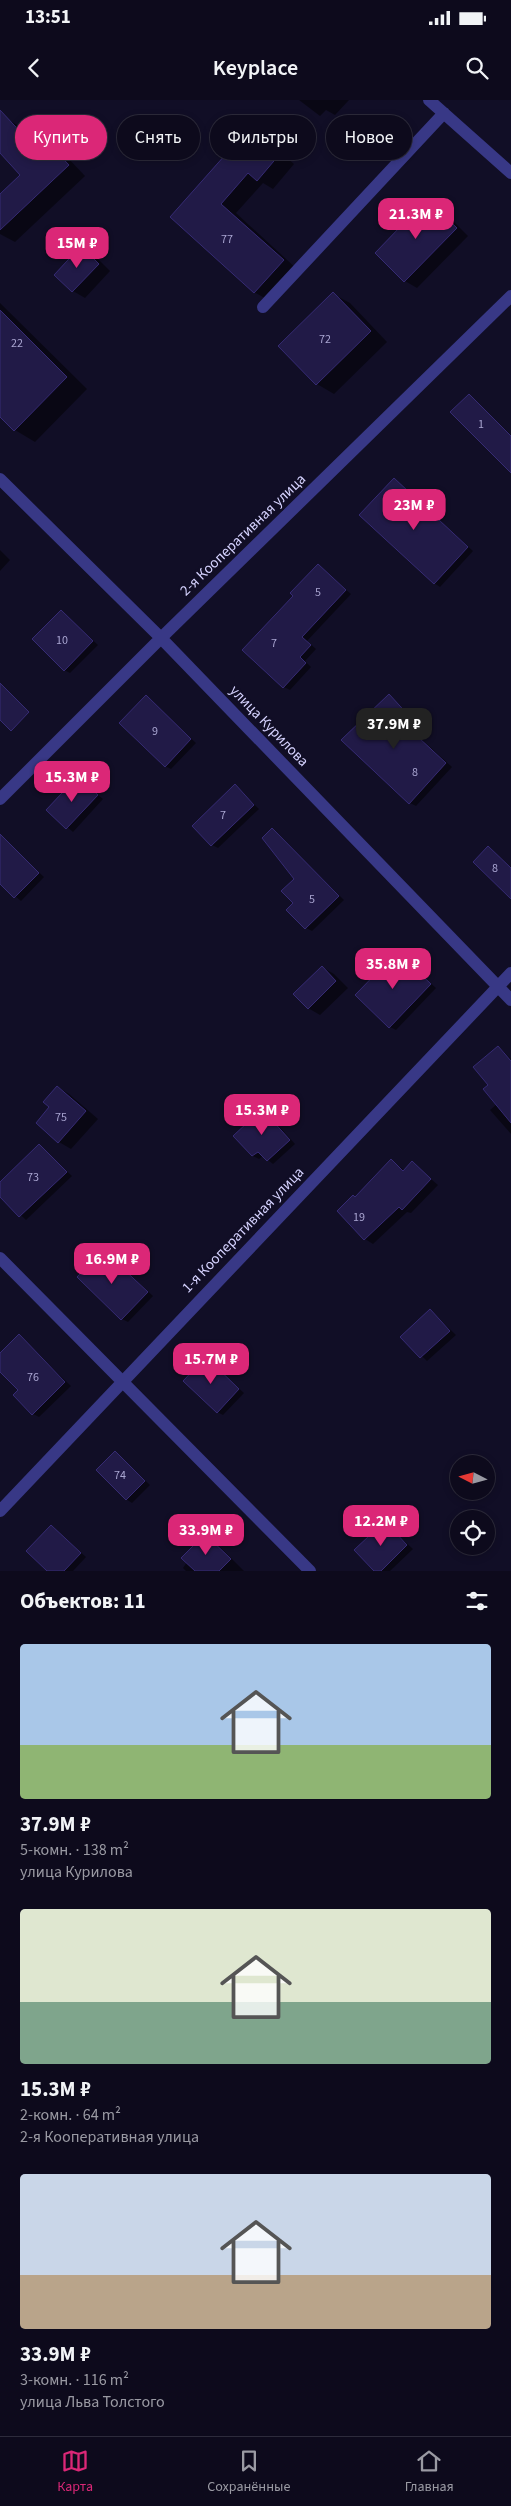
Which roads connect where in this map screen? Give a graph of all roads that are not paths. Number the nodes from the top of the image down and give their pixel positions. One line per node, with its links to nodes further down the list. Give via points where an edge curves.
1 (429, 100): 2 (street)
2 (444, 113): 3 (street); 5 (street)
3 (511, 172)
4 (511, 296): 7 (street, 2-я Кооперативная улица)
5 (263, 308)
6 (0, 479): 7 (street, улица Курилова)
7 (161, 638): 8 (street, 2-я Кооперативная улица); 10 (street, улица Курилова)
8 (0, 799)
9 (511, 973): 10 (street, 1-я Кооперативная улица)
10 (498, 987): 11 (street, улица Курилова); 13 (street, 1-я Кооперативная улица)
11 (511, 1000)
12 (0, 1258): 13 (street)
13 (121, 1382): 14 (street, 1-я Кооперативная улица); 15 (street)
14 (0, 1510)
15 (310, 1571)

